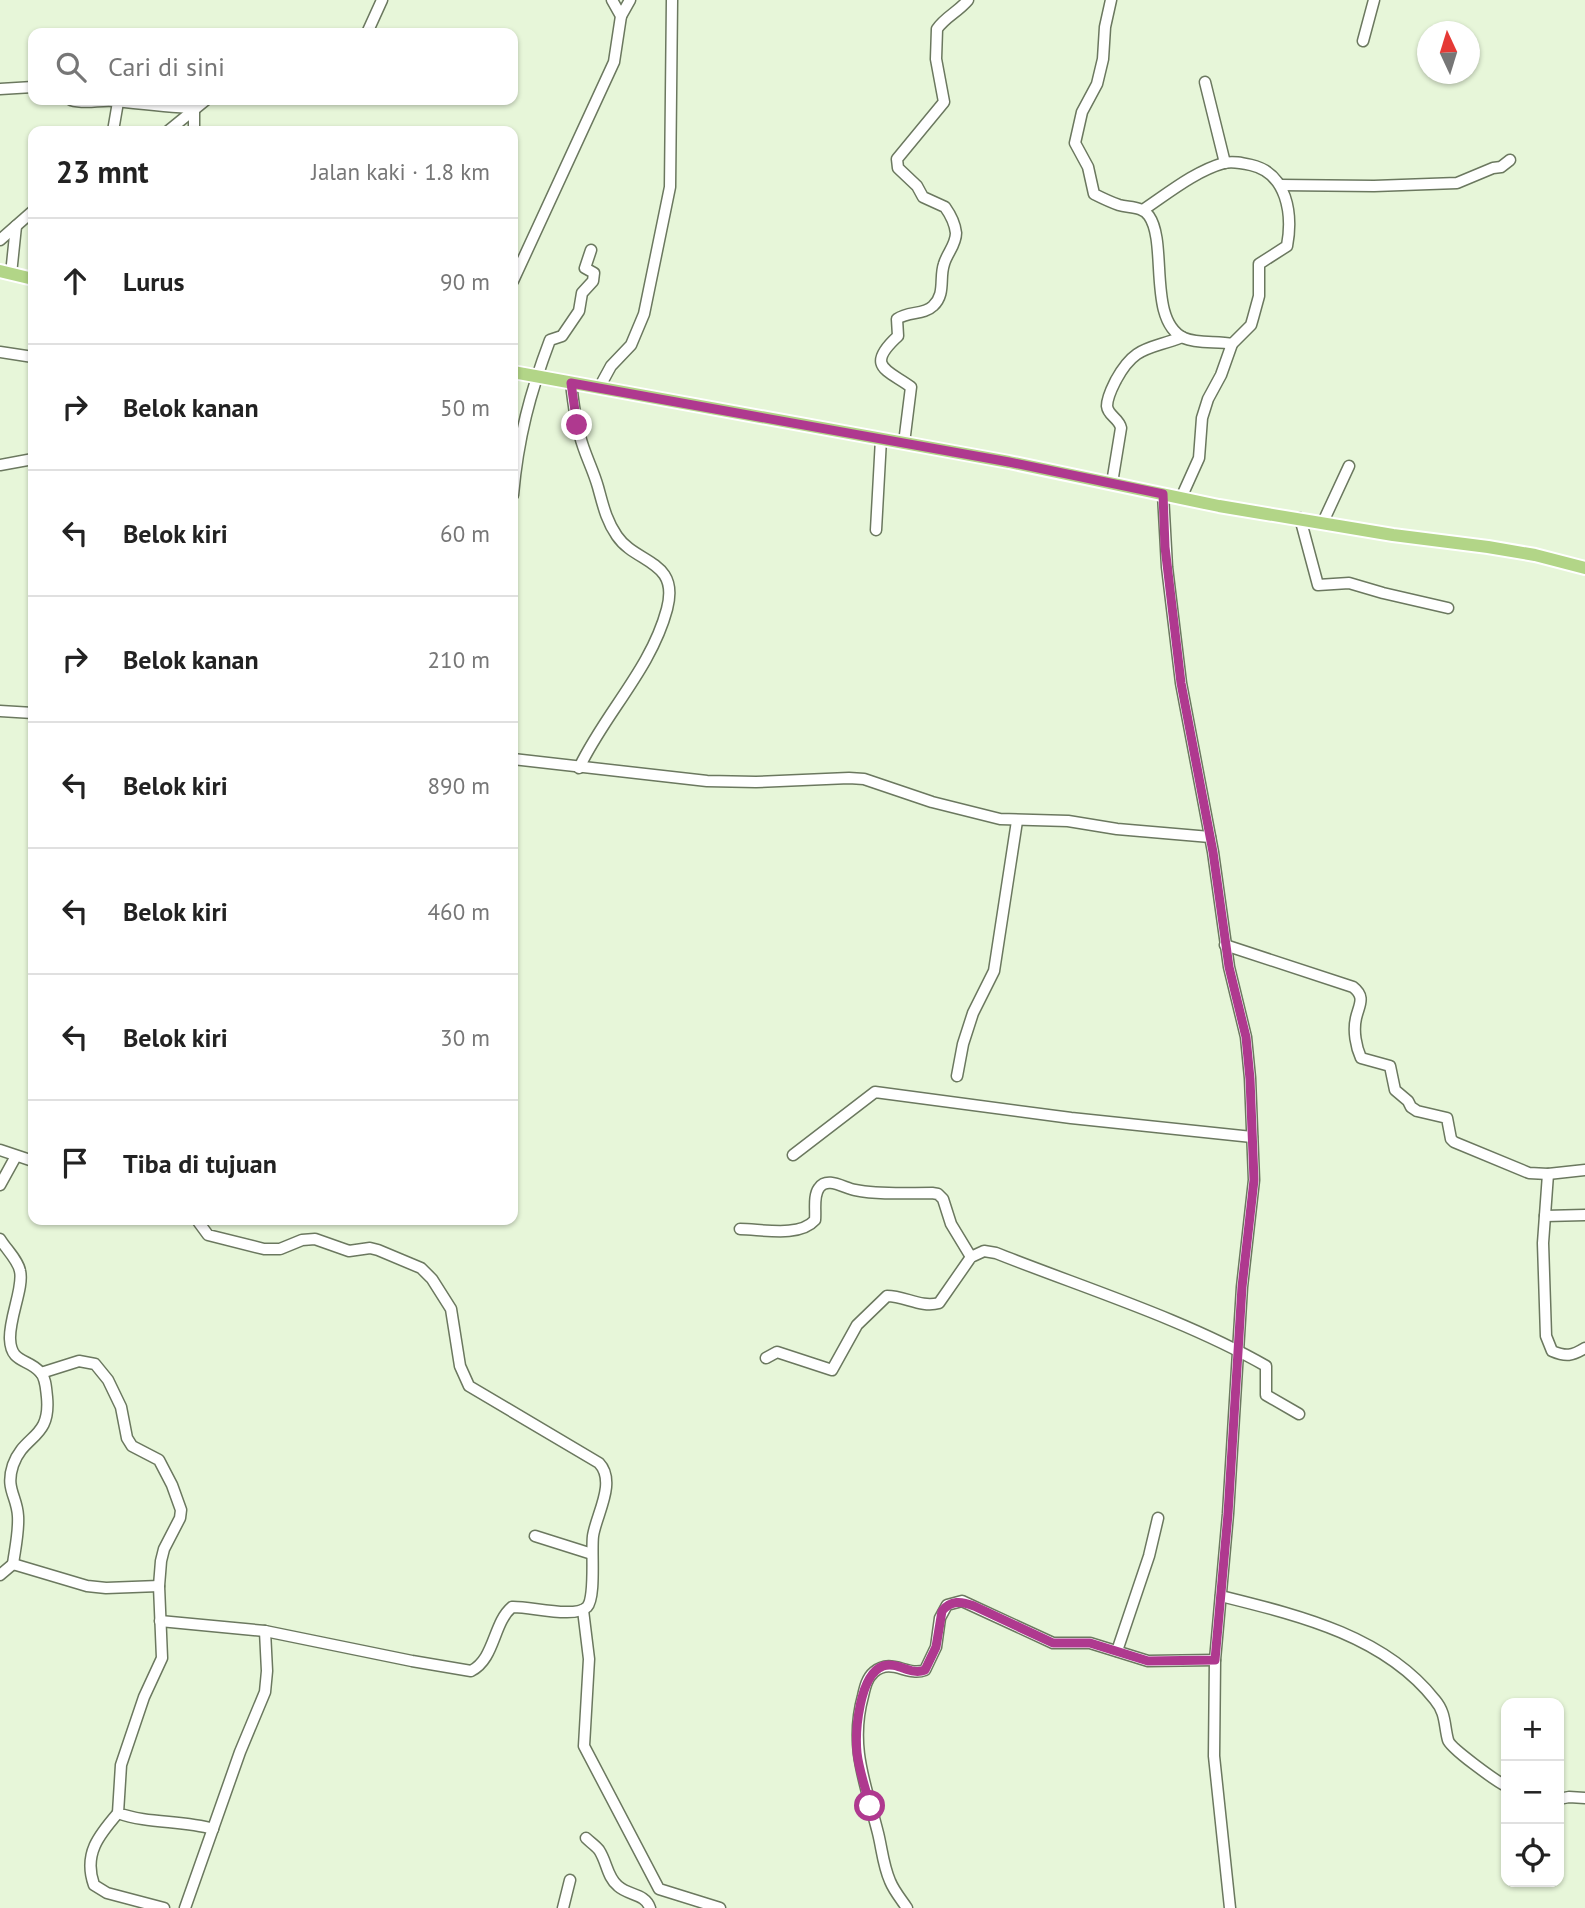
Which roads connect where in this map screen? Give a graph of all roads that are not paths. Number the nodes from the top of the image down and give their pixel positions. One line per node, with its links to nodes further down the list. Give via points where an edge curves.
1 (382, 0): 9 (street)
2 (612, 0): 8 (street)
3 (629, 0): 8 (street)
4 (672, 0): 39 (street, via 670,187 644,314 631,345 611,366)
5 (968, 0): 41 (street, via 937,29 937,68 944,102 897,159 898,168 923,197 945,207 956,232 936,302 898,319 898,336 881,361 887,374 911,387)
6 (1111, 0): 24 (street, via 1097,85 1082,112 1075,143 1088,167 1094,194)
7 (1374, 0): 10 (street)
8 (621, 16): 29 (street, via 614,62)
9 (369, 28)
10 (1363, 41)
11 (1205, 82): 22 (street)
12 (28, 87): 13 (street)
13 (0, 89)
14 (117, 105): 18 (street)
15 (136, 105): 17 (street)
16 (198, 105): 17 (street)
17 (194, 108): 19 (street); 20 (street)
18 (114, 126)
19 (173, 126)
20 (194, 126)
21 (1510, 160): 23 (street, via 1457,183)
22 (1225, 163): 23 (street, via 1259,167); 24 (street)
23 (1280, 185): 33 (street, via 1289,214 1287,246 1259,264 1259,296 1251,325)
24 (1143, 210): 32 (street, via 1155,230 1166,313)
25 (28, 215): 26 (street)
26 (16, 226): 27 (street); 30 (street)
27 (0, 240)
28 (591, 250): 37 (street, via 585,268 594,273 593,281 582,293 579,311 562,336 550,340)
29 (518, 270)
30 (5, 272): 31 (main road)
31 (28, 278)
32 (1182, 337): 33 (street); 46 (street, via 1136,353 1114,384 1107,407 1121,428)
33 (1232, 344): 48 (street, via 1204,410 1199,458)
34 (0, 352): 35 (street)
35 (28, 356)
36 (518, 373): 37 (main road)
37 (536, 377): 38 (main road); 42 (street)
38 (571, 383): 39 (main road); 57 (street, via 580,436 605,516 622,543 660,568 668,600 641,668 595,735)
39 (600, 388): 40 (main road)
40 (881, 439): 41 (main road); 51 (street)
41 (904, 443): 46 (main road)
42 (518, 453)
43 (28, 460): 44 (street)
44 (0, 465)
45 (1349, 466): 50 (street)
46 (1112, 484): 47 (main road)
47 (1163, 494): 48 (main road); 59 (street, via 1181,683)
48 (1181, 498): 49 (main road)
49 (1300, 518): 50 (main road); 53 (street, via 1318,584 1349,583)
50 (1323, 522): 52 (main road, via 1520,552)
51 (876, 530)
52 (1585, 568)
53 (1448, 608)
54 (0, 711): 55 (street)
55 (28, 713)
56 (518, 760): 57 (street)
57 (579, 768): 58 (street, via 731,782 856,778 966,812)
58 (1017, 821): 59 (street, via 1068,821); 61 (street, via 994,971 973,1013)
59 (1210, 837): 60 (street)
60 (1226, 945): 62 (street, via 1246,1037); 68 (street, via 1353,987 1362,1000 1356,1019 1361,1058 1390,1066 1395,1090 1411,1107 1447,1118 1454,1142 1519,1170)
61 (957, 1076)
62 (1252, 1137): 65 (street, via 875,1093); 77 (street, via 1253,1195)
63 (0, 1150): 64 (street)
64 (16, 1156): 66 (street); 69 (street)
65 (793, 1156)
66 (28, 1160)
67 (1585, 1170): 68 (street)
68 (1548, 1174): 71 (street)
69 (0, 1185)
70 (1585, 1215): 71 (street)
71 (1545, 1216): 76 (street, via 1546,1336 1552,1350 1563,1356)
72 (201, 1225): 83 (street, via 208,1235 264,1249 315,1239 349,1251 378,1250 421,1268 451,1310 460,1366 469,1386 605,1469 607,1480)
73 (740, 1229): 75 (street, via 806,1227 815,1220 815,1199 824,1184 881,1193 932,1192 943,1199 951,1224)
74 (0, 1240): 79 (street, via 21,1272 10,1345 18,1359)
75 (971, 1257): 77 (street, via 984,1251 996,1253); 78 (street, via 939,1303 928,1306 887,1296 857,1325 832,1370 777,1352)
76 (1585, 1348)
77 (1237, 1349): 80 (street, via 1266,1366 1266,1395); 87 (street)
78 (766, 1358)
79 (41, 1373): 84 (street, via 47,1397 45,1422 40,1433 18,1452 10,1482 18,1516); 86 (street, via 79,1361 95,1364 121,1407 132,1446 151,1454 165,1468 181,1510 164,1549)
80 (1299, 1414)
81 (1158, 1518): 91 (street)
82 (535, 1536): 83 (street)
83 (592, 1554): 88 (street, via 592,1594)
84 (13, 1564): 85 (street); 86 (street, via 87,1586)
85 (0, 1575)
86 (159, 1586): 89 (street)
87 (1221, 1596): 92 (street); 93 (street, via 1310,1620 1387,1656 1437,1702 1453,1749)
88 (583, 1609): 90 (street, via 512,1607 484,1658 471,1671); 104 (street, via 589,1659 586,1750 659,1889)
89 (160, 1621): 90 (street); 96 (street, via 162,1658 121,1765)
90 (265, 1631): 97 (street, via 265,1692)
91 (1117, 1651): 92 (street, via 1148,1661); 105 (street, via 1090,1643 1053,1643 962,1601 942,1611 936,1647 925,1670 911,1672 891,1665 870,1676 860,1709 857,1752 886,1871)
92 (1215, 1660): 106 (street, via 1214,1756)
93 (1501, 1783)
94 (1564, 1798): 95 (street)
95 (1585, 1798)
96 (118, 1813): 97 (street); 100 (street, via 91,1850 94,1885 107,1893)
97 (213, 1829): 101 (street)
98 (586, 1838): 103 (street, via 598,1849 618,1887 642,1897)
99 (570, 1880): 102 (street)
100 (164, 1908)
101 (185, 1908)
102 (563, 1908)
103 (650, 1908)
104 (720, 1908)
105 (907, 1908)
106 (1230, 1908)

